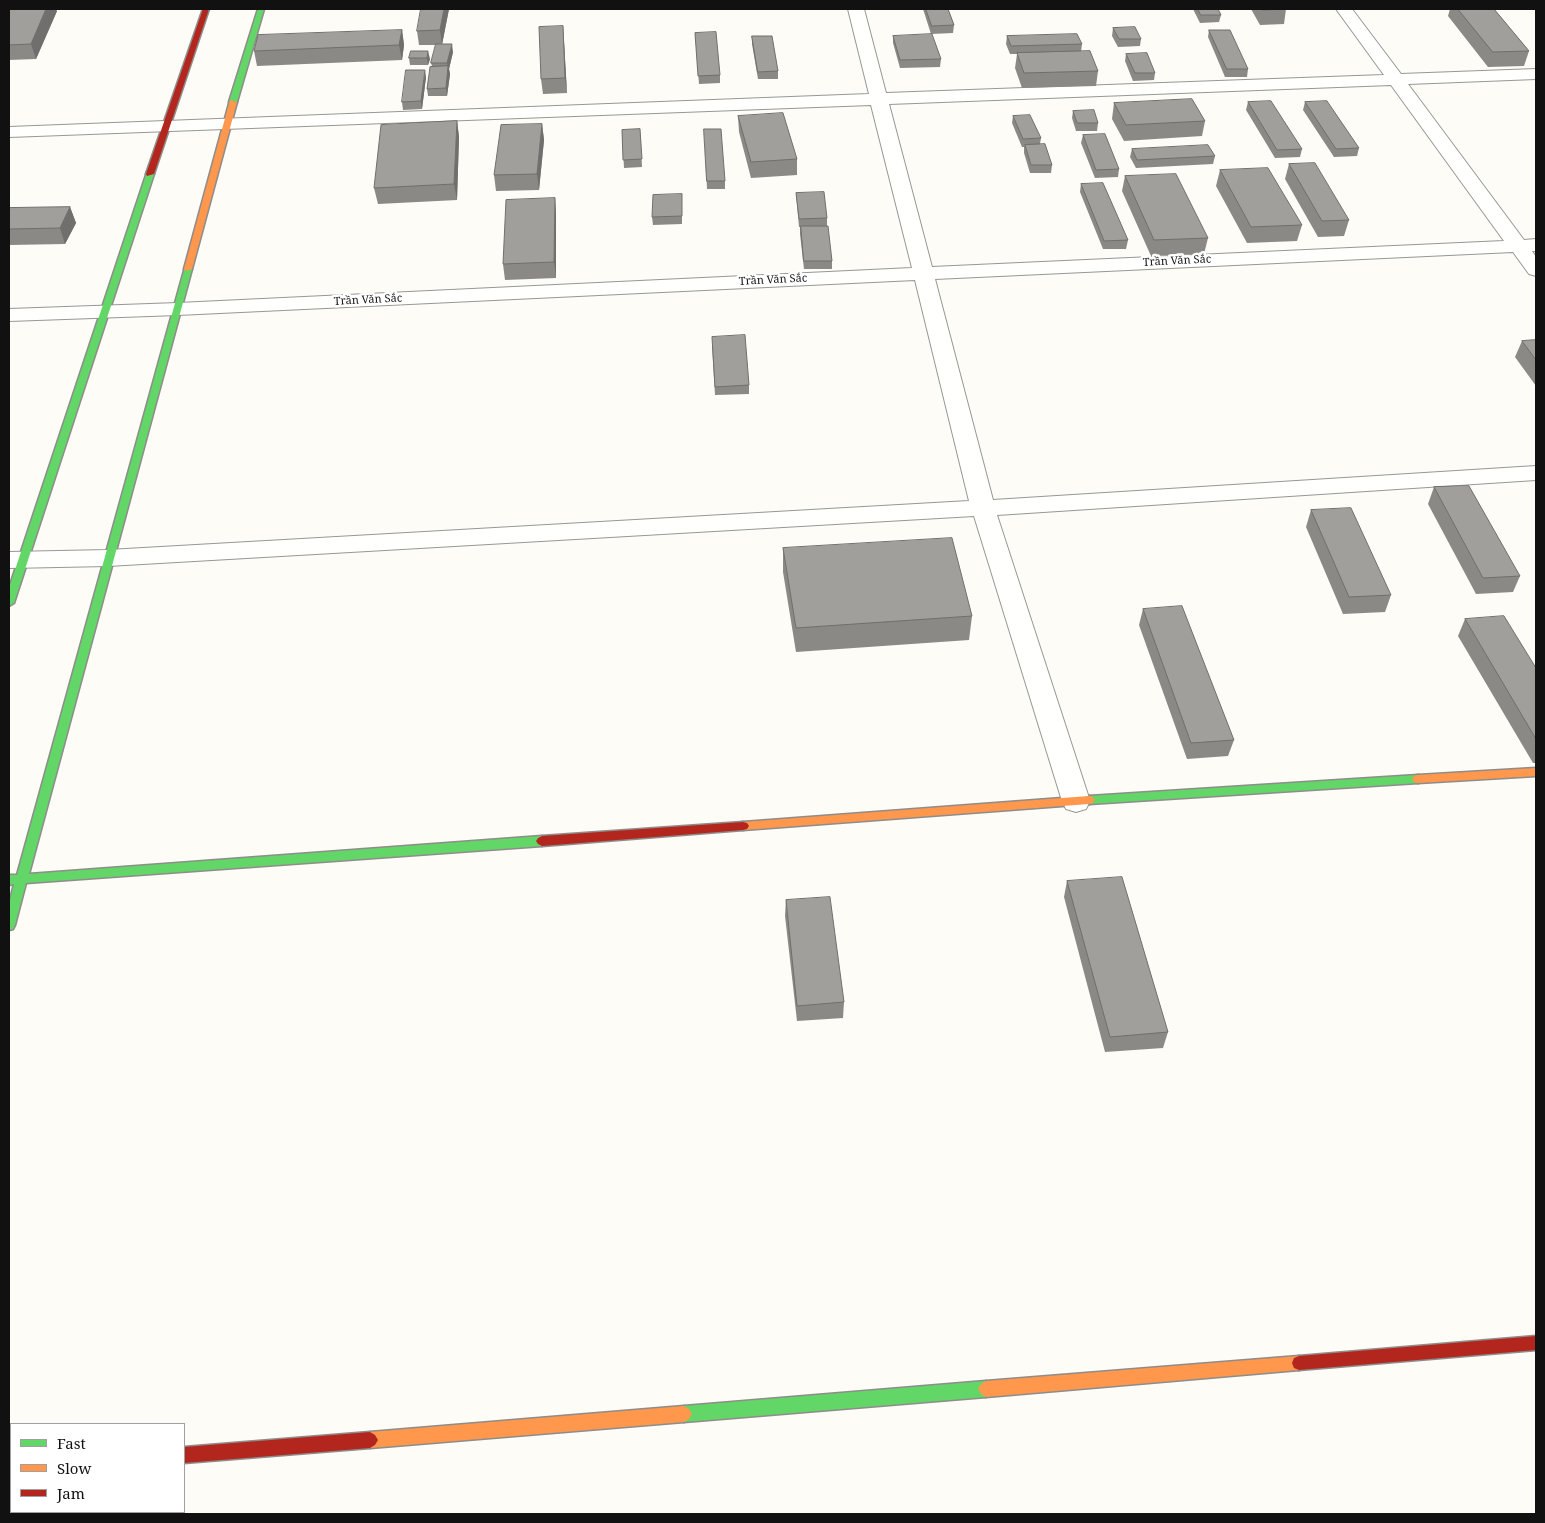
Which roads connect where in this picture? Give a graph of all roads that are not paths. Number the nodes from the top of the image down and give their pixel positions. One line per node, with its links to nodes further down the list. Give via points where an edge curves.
1 (206, 9): 9 (street)
2 (261, 9): 8 (street)
3 (856, 9): 7 (street)
4 (1344, 9): 6 (street)
5 (1536, 74): 6 (street)
6 (1395, 79): 7 (street); 11 (street)
7 (879, 98): 8 (street); 13 (street)
8 (226, 123): 9 (street); 14 (street)
9 (168, 126): 10 (street); 15 (street)
10 (9, 132)
11 (1527, 245): 12 (street); 13 (street, Trần Văn Sắc)
12 (1536, 270)
13 (924, 273): 14 (street, Trần Văn Sắc); 18 (street)
14 (178, 309): 15 (street, Trần Văn Sắc); 19 (street)
15 (104, 310): 16 (street, Trần Văn Sắc); 20 (street)
16 (9, 315)
17 (1536, 473): 18 (street)
18 (983, 508): 19 (street); 23 (street)
19 (108, 558): 20 (street); 24 (street)
20 (16, 560): 21 (street)
21 (9, 603)
22 (1536, 772): 23 (street)
23 (1076, 801): 24 (street)
24 (22, 879): 25 (street); 26 (street)
25 (9, 880)
26 (9, 925)
27 (1536, 1343): 28 (street)
28 (185, 1455)

